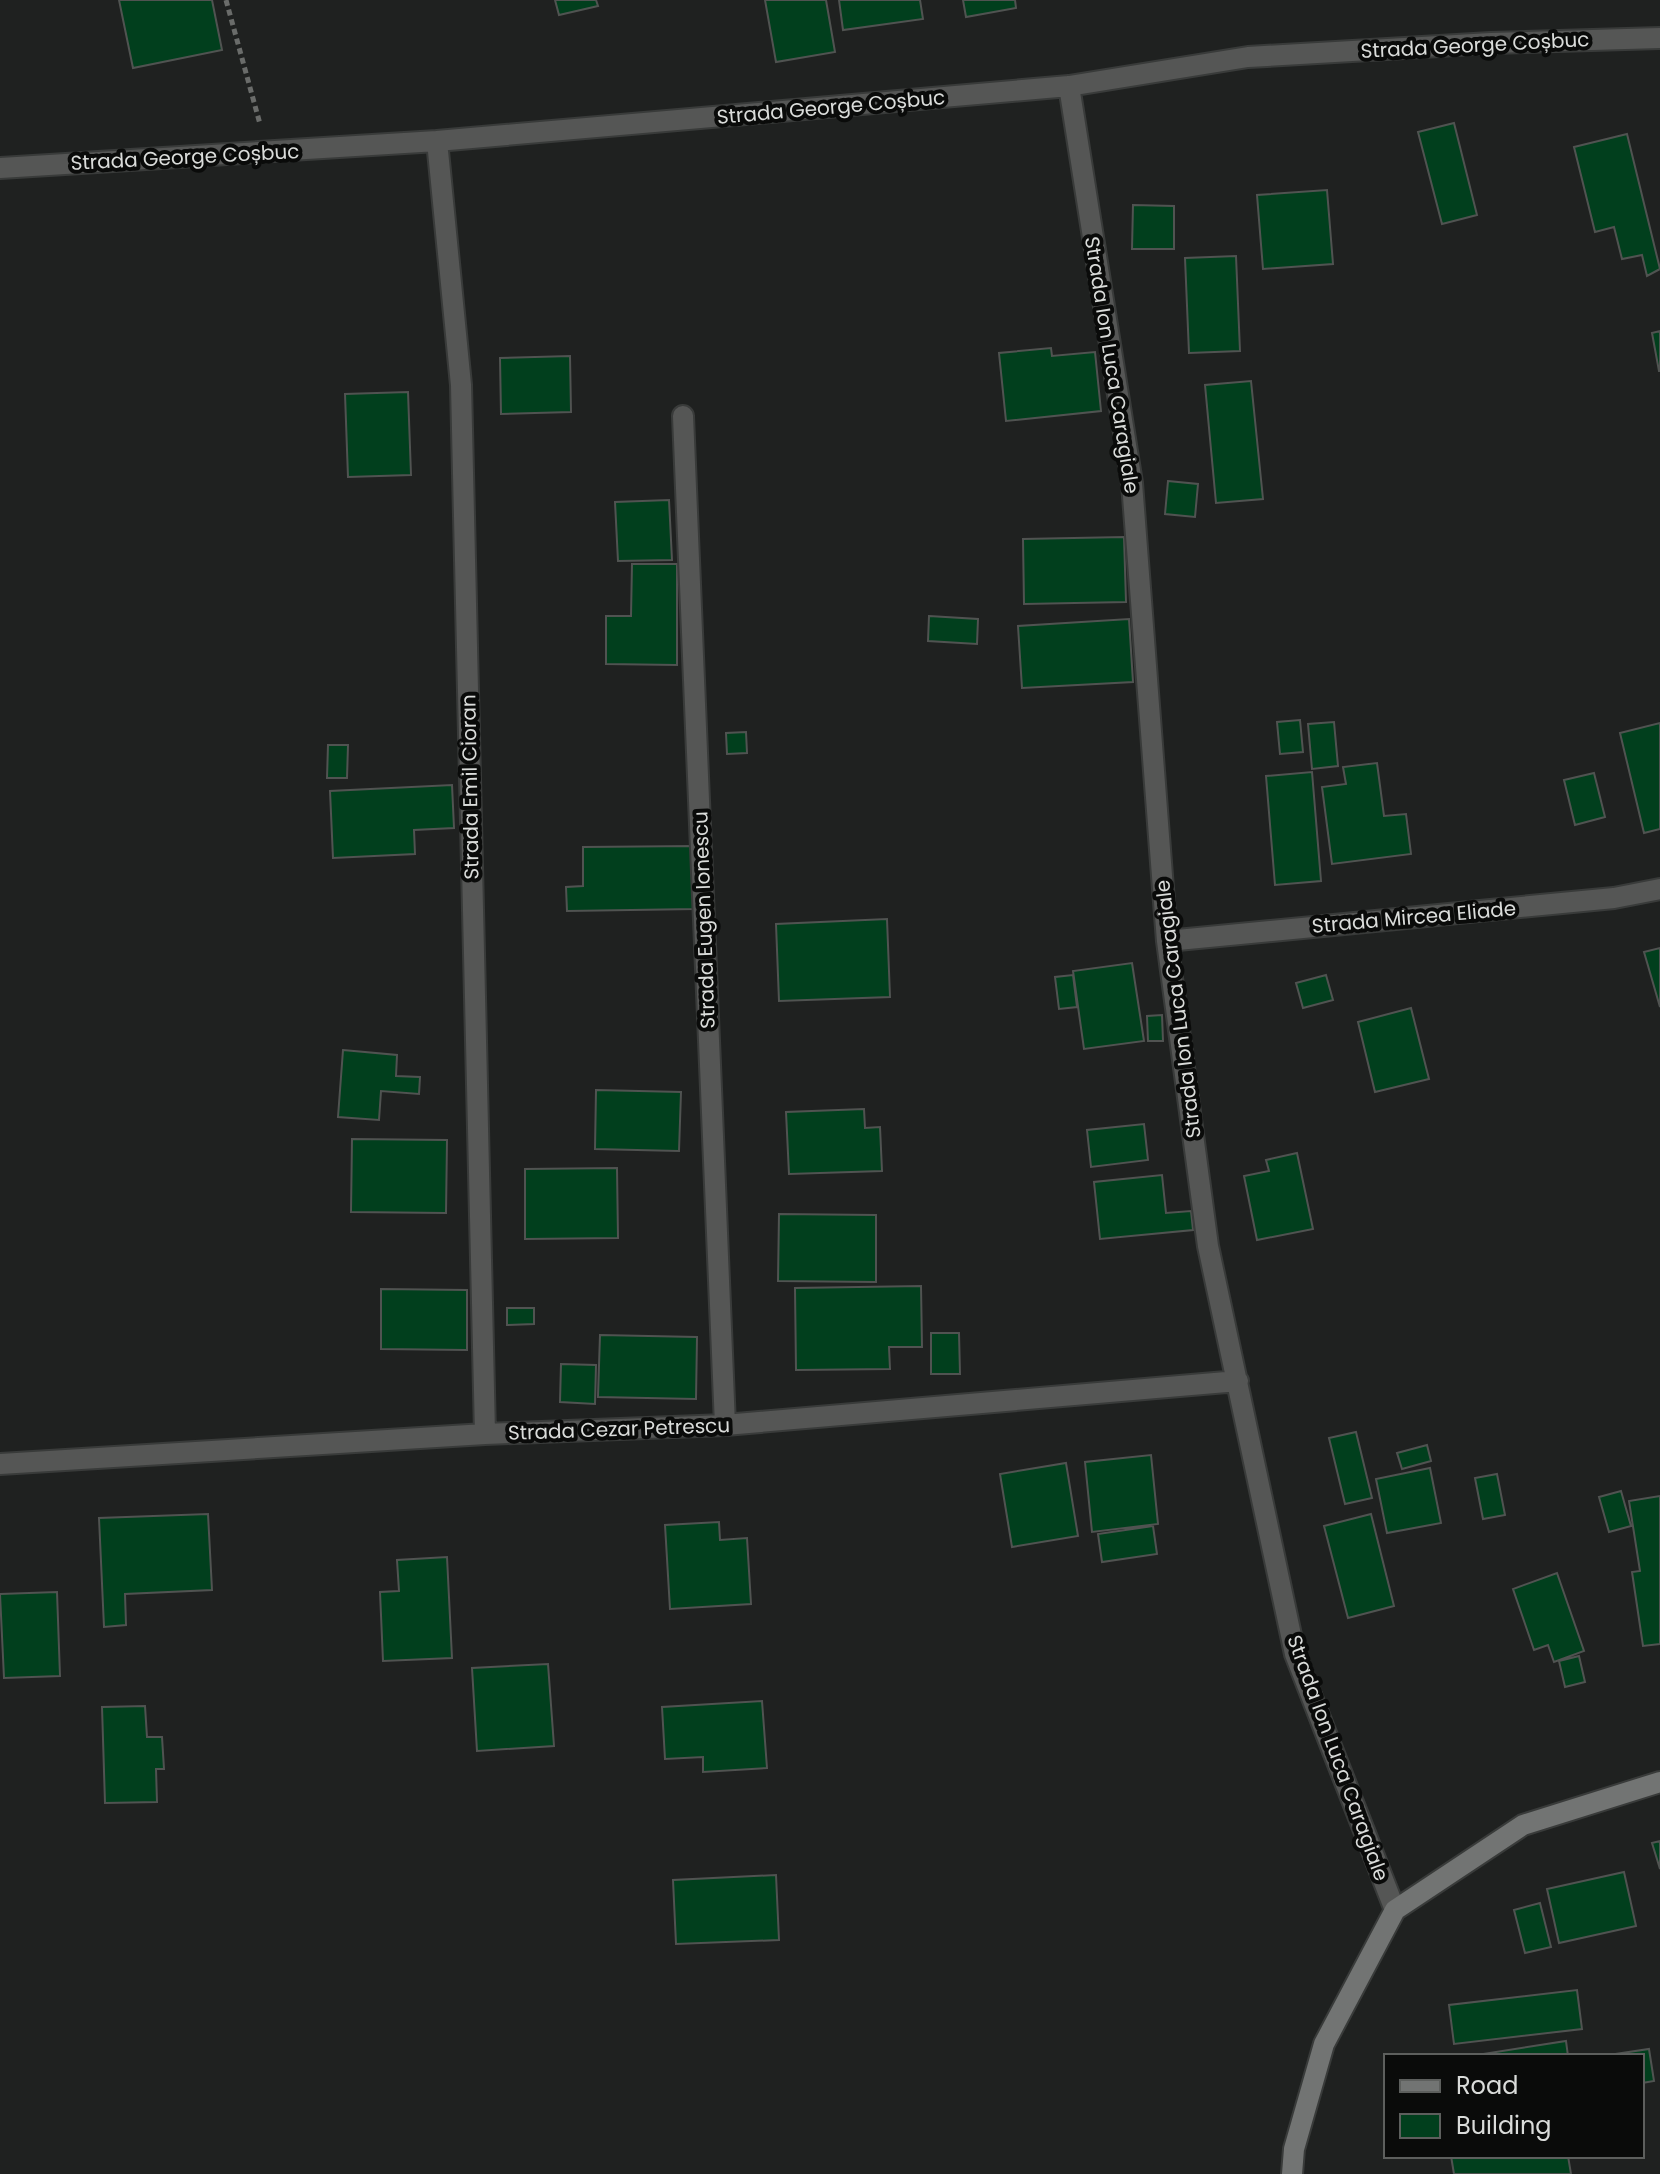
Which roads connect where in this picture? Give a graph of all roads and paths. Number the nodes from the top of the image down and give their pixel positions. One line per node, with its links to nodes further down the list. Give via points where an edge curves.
1 (226, 0): 5 (path)
2 (1660, 38): 3 (street, Strada George Coșbuc, via 1248,57)
3 (1069, 86): 4 (street, Strada George Coșbuc); 9 (street, Strada Ion Luca Caragiale, via 1132,483)
4 (437, 141): 5 (street, Strada George Coșbuc); 12 (street, Strada Emil Cioran, via 461,385)
5 (267, 152): 6 (street, Strada George Coșbuc)
6 (0, 168)
7 (683, 416): 11 (street, Strada Eugen Ionescu)
8 (1660, 889): 9 (street, Strada Mircea Eliade, via 1614,898)
9 (1167, 941): 10 (street, Strada Ion Luca Caragiale, via 1208,1246)
10 (1238, 1381): 11 (street, Strada Cezar Petrescu); 15 (street, Strada Ion Luca Caragiale, via 1295,1654)
11 (725, 1425): 12 (street, Strada Cezar Petrescu)
12 (485, 1434): 13 (street, Strada Cezar Petrescu)
13 (0, 1464)
14 (1660, 1782): 15 (main road, via 1523,1825)
15 (1395, 1910): 16 (main road, via 1324,2044 1294,2149)
16 (1292, 2174)

